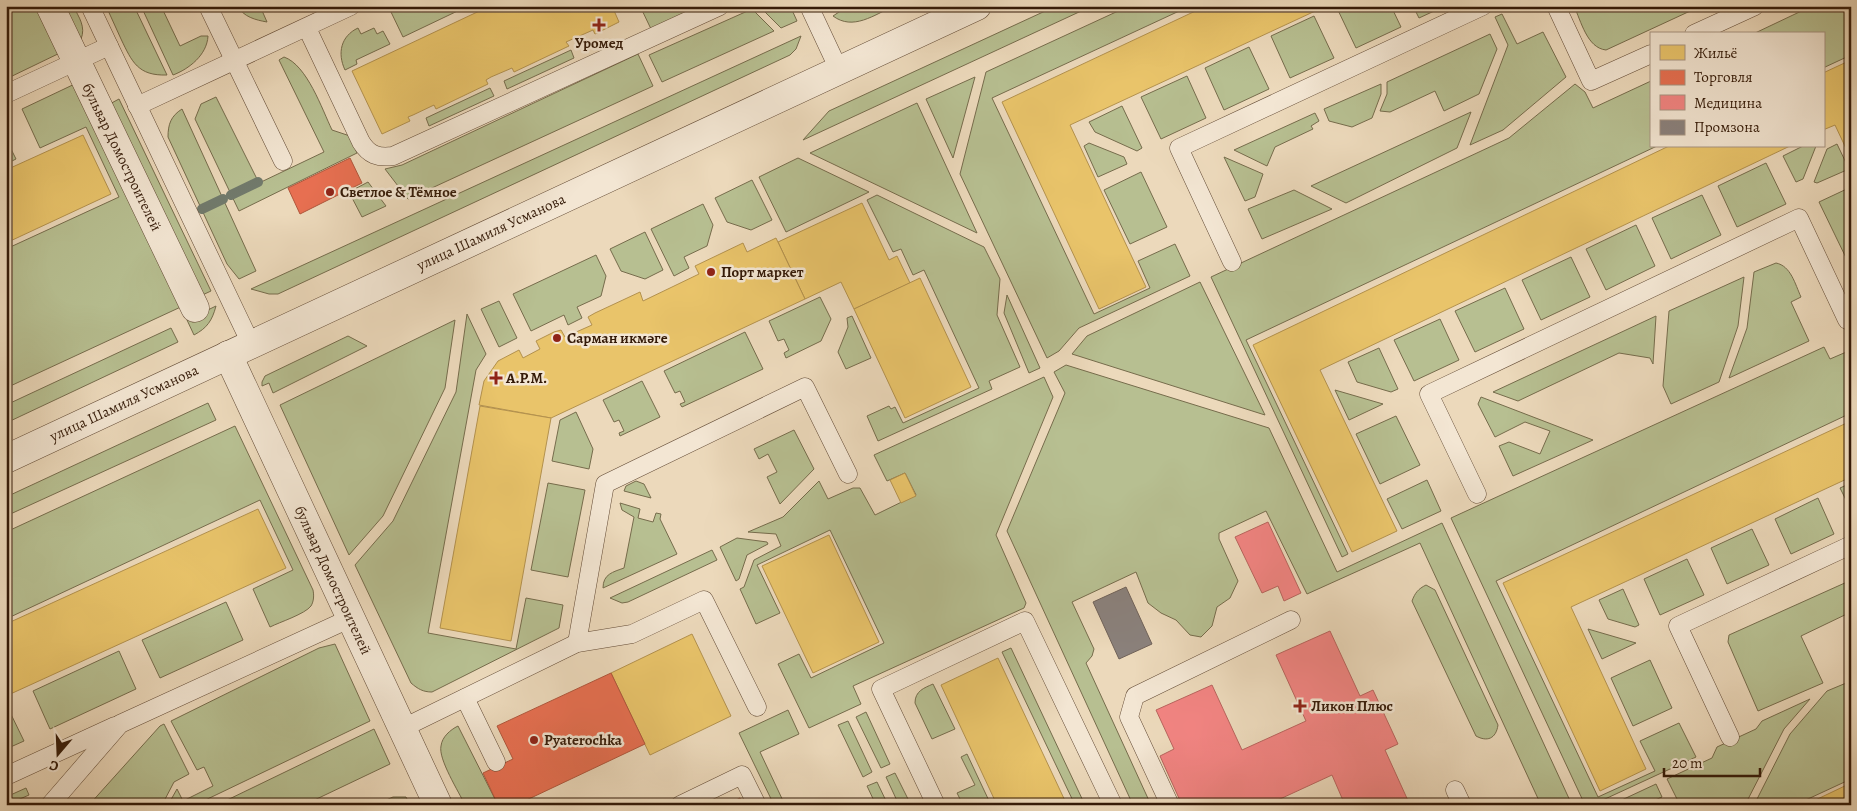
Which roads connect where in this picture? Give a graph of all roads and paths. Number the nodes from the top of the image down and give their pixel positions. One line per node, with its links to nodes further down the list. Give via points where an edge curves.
1 (50, 6): 16 (street, бульвар Домостроителей)
2 (90, 6): 13 (lane)
3 (208, 6): 15 (lane)
4 (351, 6): 11 (lane)
5 (720, 6): 11 (lane, via 383,158 374,156 361,142)
6 (809, 6): 17 (lane)
7 (976, 6): 17 (street, улица Шамиля Усманова)
8 (1482, 6): 21 (lane, via 1179,148)
9 (1556, 6): 14 (lane, via 1591,81)
10 (1755, 6): 12 (lane)
11 (307, 28): 15 (lane)
12 (1698, 32)
13 (109, 46): 16 (lane); 19 (lane)
14 (1650, 54)
15 (234, 60): 19 (lane); 20 (lane)
16 (76, 61): 18 (lane); 22 (street, бульвар Домостроителей)
17 (839, 70): 24 (street, улица Шамиля Усманова)
18 (6, 94)
19 (138, 106): 24 (lane)
20 (283, 161)
21 (1232, 262)
22 (195, 308)
23 (1851, 318): 27 (lane, via 1847,320 1799,218 1429,394)
24 (239, 350): 25 (street, улица Шамиля Усманова); 29 (street, бульвар Домостроителей)
25 (6, 459)
26 (848, 474): 31 (lane, via 805,387 605,484)
27 (1477, 494)
28 (1851, 545): 36 (lane, via 1678,626)
29 (351, 618): 34 (lane); 35 (street, бульвар Домостроителей)
30 (1291, 620): 45 (lane, via 1134,696 1128,717)
31 (577, 642): 32 (lane); 33 (lane, via 632,634 704,600)
32 (465, 698): 35 (lane); 37 (lane)
33 (757, 707)
34 (120, 724): 38 (lane); 39 (lane)
35 (403, 728): 40 (street, бульвар Домостроителей)
36 (1730, 737)
37 (496, 762)
38 (6, 776)
39 (50, 805)
40 (438, 805)
41 (680, 805): 42 (lane, via 742,775)
42 (757, 805)
43 (936, 805): 44 (lane, via 881,689 1025,621)
44 (1113, 805)
45 (1170, 805)

